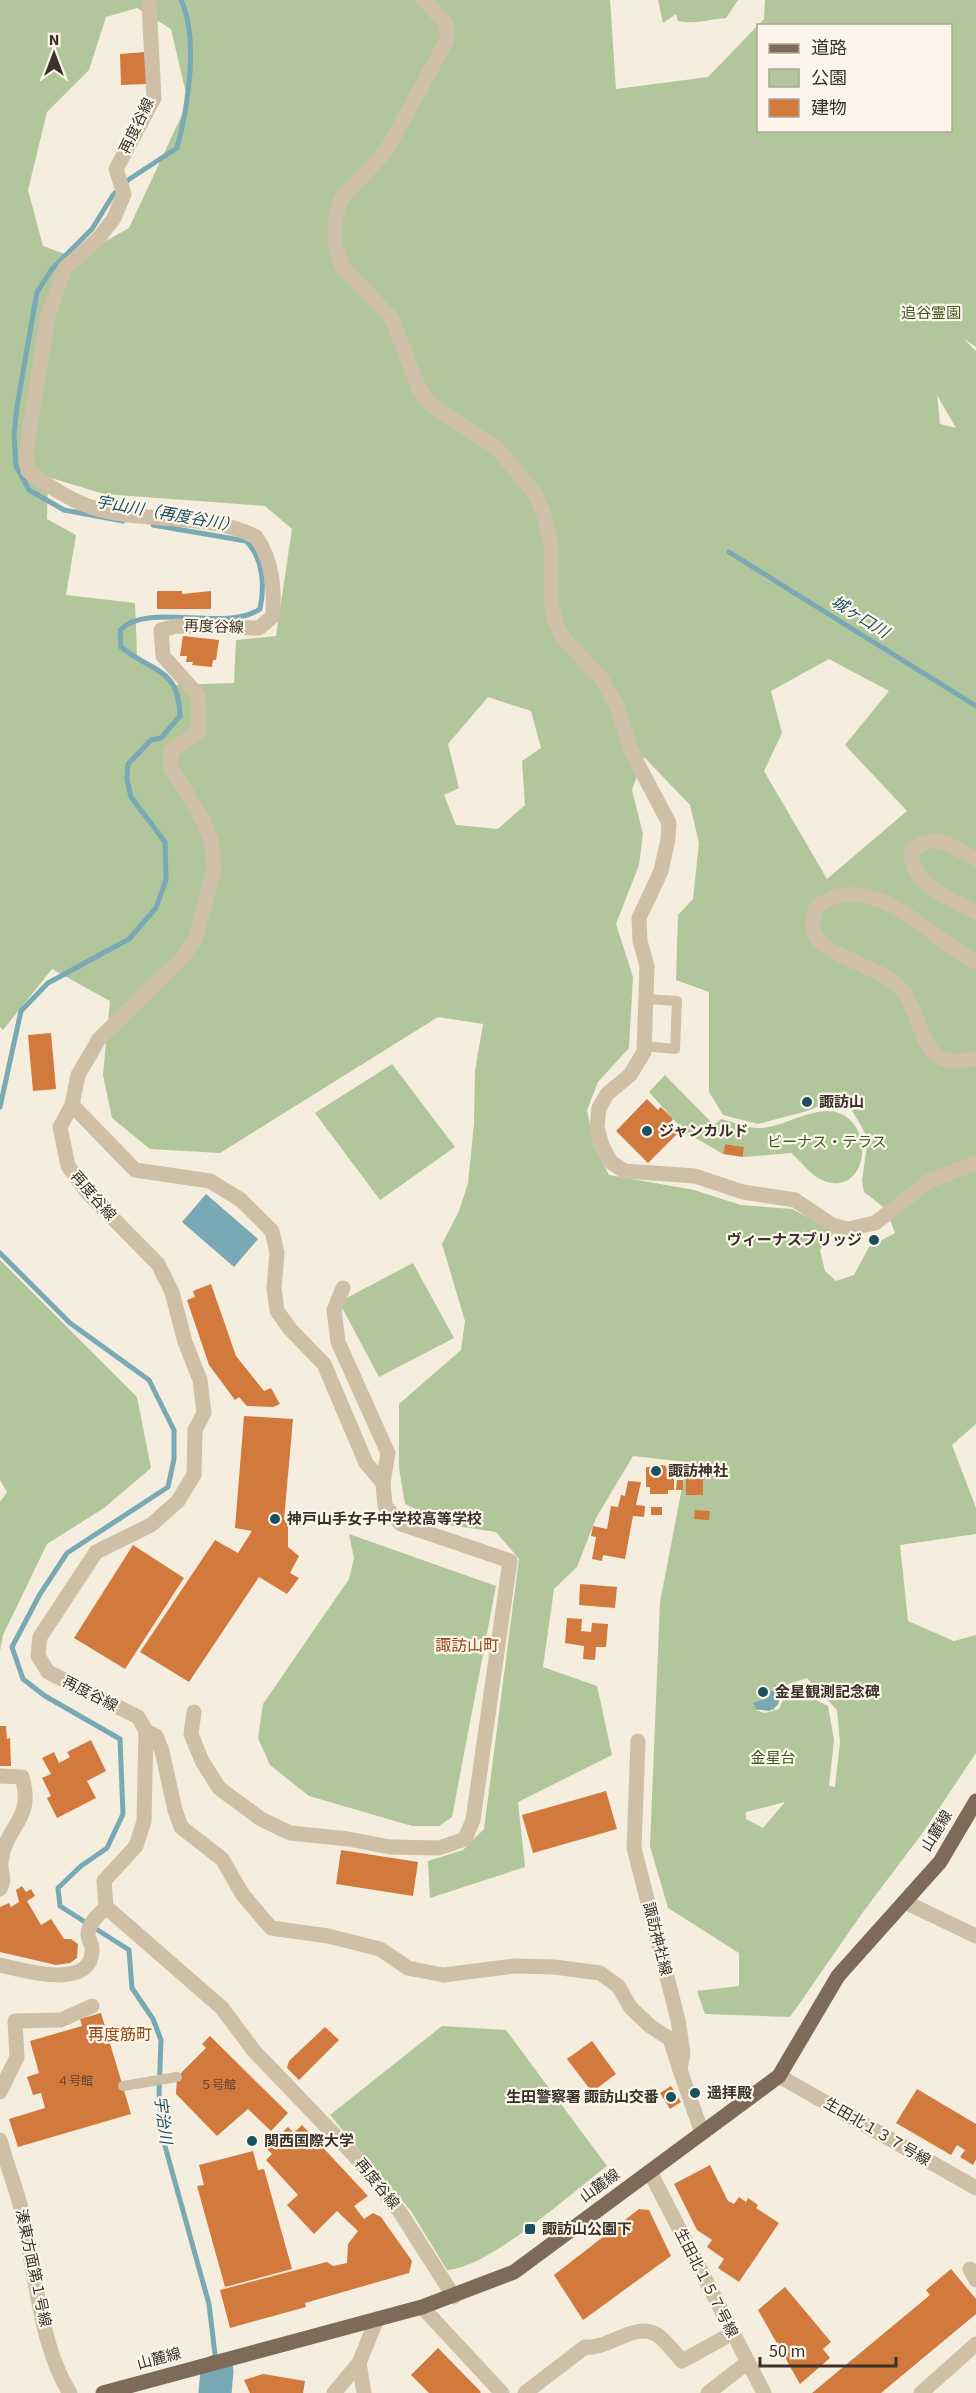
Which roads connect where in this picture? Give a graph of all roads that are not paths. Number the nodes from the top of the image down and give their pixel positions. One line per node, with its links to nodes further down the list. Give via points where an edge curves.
1 (424, 0): 6 (street, via 447,25 447,40 386,151 340,200 335,244 342,266 392,319 419,389 432,406 497,448 535,494 544,514 551,544 551,602 555,621 563,638 601,678 616,704 631,751 669,823 661,871 639,918 647,966)
2 (149, 4): 9 (street, 再度谷線, via 154,98 116,170 124,192 114,218 98,239 65,268 48,316 26,452 28,471 90,507 229,526 256,537 269,562 273,616 259,628 176,626 161,630 163,656 198,695 199,732 171,751 170,766 203,820 211,841 214,868 196,937 182,958 99,1039 78,1075)
3 (976, 859): 4 (street, via 932,839 911,852 911,865 922,879 942,895)
4 (976, 912)
5 (976, 962): 8 (street, via 894,907 875,899 837,896 817,906 812,921 816,937 829,948 885,974 901,990 934,1054 946,1060)
6 (646, 999): 7 (street); 7 (lane, via 677,1001 675,1049)
7 (644, 1046): 10 (street, via 630,1075 607,1094 599,1108 597,1127 602,1146 611,1162 624,1170 695,1176 743,1192 795,1200 832,1225 848,1229 875,1223 929,1181)
8 (976, 1058)
9 (72, 1105): 12 (street, via 135,1170 210,1181 241,1200 272,1231 277,1253 277,1311 324,1364 366,1462); 14 (street, 再度谷線, via 60,1127 68,1166 87,1192 158,1264 172,1292 200,1380 204,1413 195,1430 194,1475 178,1501 151,1525 96,1552 40,1637 38,1656 48,1672 138,1717)
10 (976, 1163)
11 (343, 1288): 12 (street, via 334,1310 338,1342 388,1453)
12 (383, 1482): 13 (street, via 385,1506 400,1524 510,1561 473,1820 465,1839 440,1848 390,1847 290,1833 270,1824 219,1788 191,1734)
13 (194, 1712)
14 (146, 1731): 20 (street, via 144,1821 136,1846 104,1881); 24 (street, 再度谷線, via 156,1736 162,1751 181,1827 222,1859 243,1895 271,1928 380,1948 408,1968 443,1975 515,1966 600,1973 618,1986 631,2008 650,2026 670,2039)
15 (638, 1741): 24 (street, 諏訪神社線, via 634,1848 678,2020 683,2053)
16 (0, 1776): 18 (street, via 22,1777 27,1794 26,1807 0,1863 4,1878)
17 (976, 1801): 19 (main road, 山麓線, via 940,1862)
18 (0, 1889)
19 (905, 1902): 21 (street); 26 (main road, 山麓線, via 838,1976)
20 (100, 1913): 22 (street, via 88,1933 90,1961 81,1971 66,1976 44,1975); 33 (street, 再度谷線, via 222,2007 254,2051 353,2154 400,2212)
21 (976, 1936)
22 (0, 1965)
23 (92, 2006): 28 (street, via 61,2020 15,2020 17,2056)
24 (680, 2070): 29 (street, 諏訪神社線)
25 (177, 2076): 27 (lane)
26 (779, 2076): 29 (main road, 山麓線); 32 (street, 生田北１３７号線)
27 (123, 2086)
28 (0, 2092)
29 (702, 2133): 31 (main road, 山麓線)
30 (0, 2140): 40 (street, 湊東方面第１号線, via 22,2212 46,2329)
31 (650, 2172): 33 (main road, 山麓線, via 514,2272); 36 (street, 生田北１５７号線)
32 (976, 2188)
33 (454, 2297): 34 (main road, 山麓線)
34 (422, 2307): 35 (main road, 山麓線); 44 (street)
35 (377, 2319): 39 (street); 41 (main road, 山麓線)
36 (731, 2334): 38 (street, 生田北１５７号線); 45 (street, via 682,2361 658,2335 640,2330 595,2348 585,2347)
37 (976, 2344): 48 (street)
38 (748, 2362): 46 (street); 47 (street, 生田北１５７号線)
39 (358, 2363): 42 (street); 43 (street)
40 (70, 2393)
41 (103, 2393)
42 (334, 2393)
43 (364, 2393)
44 (502, 2393)
45 (525, 2393)
46 (708, 2393)
47 (764, 2393)
48 (921, 2393)

